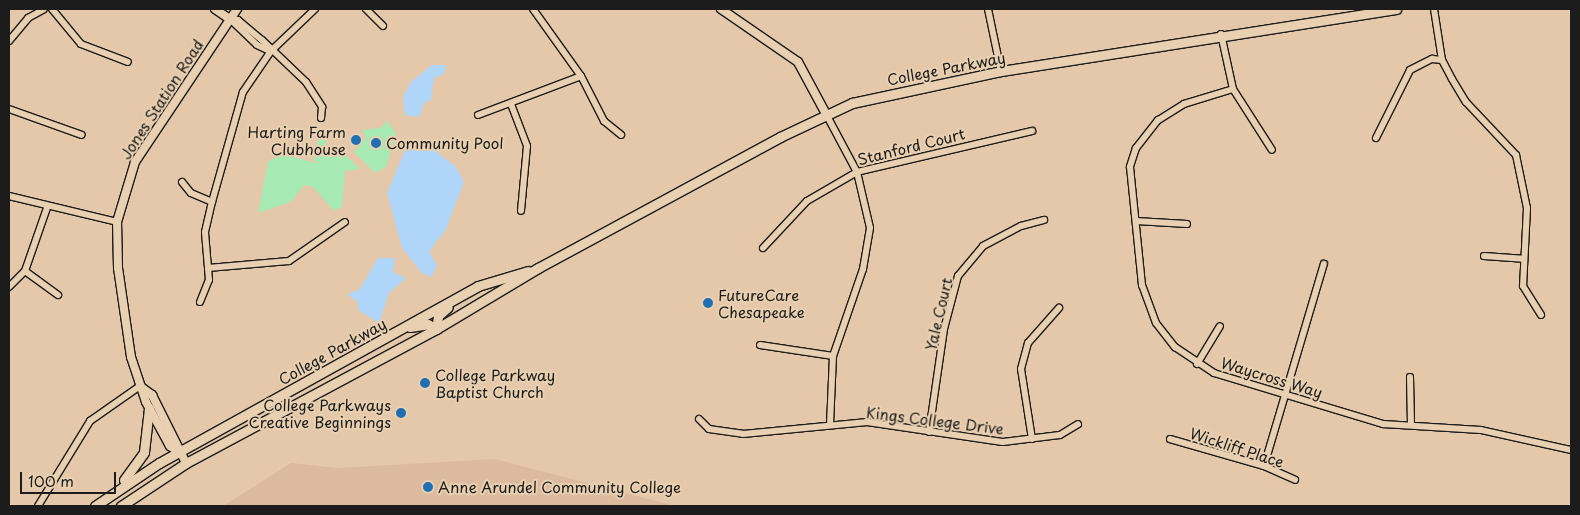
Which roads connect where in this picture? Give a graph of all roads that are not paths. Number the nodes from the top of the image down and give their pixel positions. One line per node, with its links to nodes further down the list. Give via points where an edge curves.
1 (44, 9): 15 (street, via 28,18)
2 (52, 9): 18 (street, via 81,44)
3 (215, 9): 12 (street)
4 (237, 9): 12 (street, Jones Station Road)
5 (315, 9): 16 (street)
6 (366, 9): 13 (street)
7 (533, 9): 20 (street)
8 (721, 9): 24 (street, via 798,62)
9 (988, 9): 19 (street)
10 (1396, 9): 14 (main road, College Parkway)
11 (1434, 9): 17 (street)
12 (230, 19): 16 (street, via 257,45); 40 (street, Jones Station Road, via 135,162)
13 (383, 26)
14 (1221, 34): 19 (main road, College Parkway); 21 (street)
15 (9, 41)
16 (271, 51): 26 (street, via 316,95); 35 (street, via 254,71 240,100)
17 (1442, 60): 30 (street, via 1432,59 1410,70); 45 (street, via 1466,102 1516,155 1527,208)
18 (128, 62)
19 (1002, 70): 24 (main road, College Parkway, via 869,98)
20 (581, 76): 22 (street); 29 (street, via 604,120)
21 (1233, 89): 31 (street); 39 (street, Waycross Way, via 1178,107 1144,136 1129,179)
22 (511, 104): 25 (street); 37 (street, via 528,146)
23 (9, 109): 28 (street)
24 (826, 114): 32 (street); 48 (main road, College Parkway)
25 (478, 115)
26 (321, 118)
27 (1032, 130): 32 (street, Stanford Court)
28 (82, 134)
29 (621, 135)
30 (1376, 138)
31 (1272, 150)
32 (857, 172): 43 (street, Stanford Court, via 807,201); 60 (street, via 869,212 869,242)
33 (182, 182): 35 (street, via 191,193)
34 (9, 196): 36 (street)
35 (212, 202): 47 (street, via 206,232)
36 (47, 208): 40 (street); 49 (street)
37 (521, 211)
38 (1044, 220): 70 (street, Yale Court, via 1021,226 984,246 958,276 944,329)
39 (1136, 221): 42 (street); 61 (street, Waycross Way, via 1142,286 1156,323)
40 (117, 222): 63 (street, Jones Station Road, via 126,329)
41 (345, 222): 47 (street, via 289,261)
42 (1187, 224)
43 (763, 248)
44 (1484, 256): 45 (street)
45 (1523, 258): 55 (street, via 1523,286)
46 (1324, 264): 64 (street)
47 (208, 268): 53 (street)
48 (538, 268): 50 (main road, College Parkway); 57 (main road, College Parkway)
49 (25, 271): 51 (street); 52 (street)
50 (478, 286): 57 (main road, via 444,310); 58 (main road, College Parkway)
51 (9, 287)
52 (58, 295)
53 (200, 302)
54 (1058, 308): 72 (street, via 1028,343 1021,369)
55 (1541, 315)
56 (1220, 326): 61 (street)
57 (436, 329): 58 (main road, via 420,324); 75 (main road, College Parkway)
58 (388, 336): 74 (main road, College Parkway)
59 (760, 345): 60 (street)
60 (833, 356): 68 (street)
61 (1197, 364): 64 (street, Waycross Way)
62 (1410, 377): 69 (street)
63 (140, 386): 65 (street, Jones Station Road); 74 (street, Jones Station Road, via 152,395); 79 (street, via 90,421)
64 (1286, 395): 69 (street, Waycross Way, via 1383,424); 76 (street)
65 (149, 408): 74 (street, Jones Station Road, via 170,446); 78 (main road, via 144,452)
66 (699, 419): 68 (street, Kings College Drive, via 709,429 743,434)
67 (1078, 424): 72 (street, Kings College Drive, via 1060,435)
68 (830, 425): 70 (street, Kings College Drive, via 867,422)
69 (1411, 426): 73 (street, Waycross Way, via 1481,430)
70 (929, 432): 72 (street, Kings College Drive, via 1003,442)
71 (1170, 438): 76 (street, Wickliff Place)
72 (1032, 439)
73 (1571, 450)
74 (179, 452): 75 (street, Jones Station Road); 78 (main road, College Parkway)
75 (186, 463): 81 (main road, College Parkway)
76 (1264, 466): 77 (street, Wickliff Place)
77 (1295, 480)
78 (106, 498): 80 (main road, College Parkway)
79 (38, 506)
80 (95, 506)
81 (121, 506)

